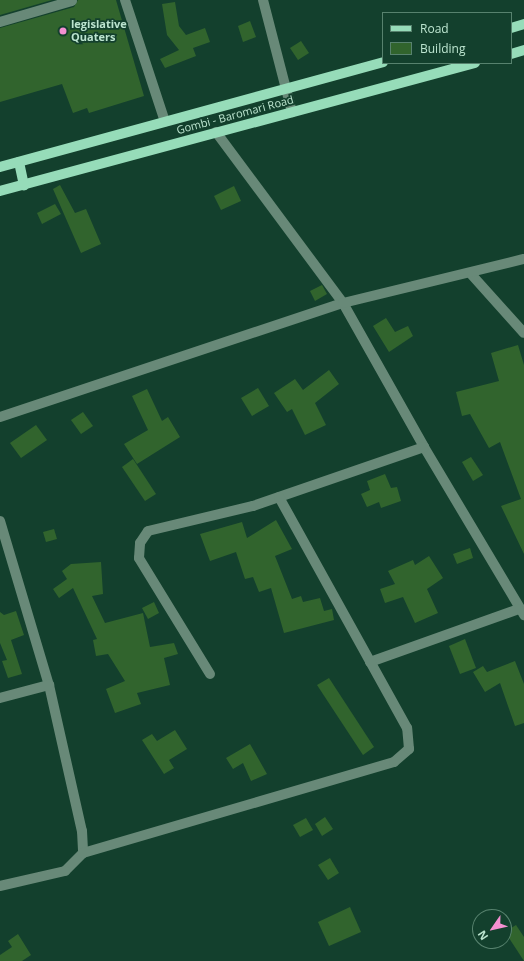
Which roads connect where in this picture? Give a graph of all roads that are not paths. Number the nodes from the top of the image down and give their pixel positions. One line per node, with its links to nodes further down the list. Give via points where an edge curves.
1 (125, 0): 13 (street)
2 (263, 0): 11 (street)
3 (72, 2): 4 (street)
4 (0, 22)
5 (524, 24): 6 (main road)
6 (512, 28)
7 (524, 50): 8 (main road)
8 (512, 54)
9 (382, 62): 11 (main road, Gombi - Baromari Road)
10 (472, 64): 12 (main road, Gombi - Baromari Road)
11 (286, 88): 12 (street); 13 (main road, Gombi - Baromari Road, via 229,106)
12 (292, 112): 14 (main road, Gombi - Baromari Road)
13 (164, 122): 15 (main road, Gombi - Baromari Road)
14 (216, 132): 17 (main road, Gombi - Baromari Road); 21 (street)
15 (19, 162): 16 (main road, Gombi - Baromari Road); 17 (main road)
16 (0, 167)
17 (24, 184): 18 (main road, Gombi - Baromari Road)
18 (0, 191)
19 (524, 259): 20 (street)
20 (471, 274): 21 (street); 22 (street)
21 (343, 303): 23 (street); 24 (street)
22 (524, 333)
23 (0, 417)
24 (424, 447): 25 (street); 27 (street)
25 (279, 497): 28 (street); 29 (street, via 253,506 148,531 140,543 139,558)
26 (0, 521): 30 (street)
27 (521, 612): 28 (street)
28 (370, 662): 32 (street, via 407,728 409,749 394,762)
29 (210, 674)
30 (49, 685): 31 (street); 32 (street, via 82,831)
31 (0, 698)
32 (83, 853): 33 (street, via 65,871)
33 (0, 886)

